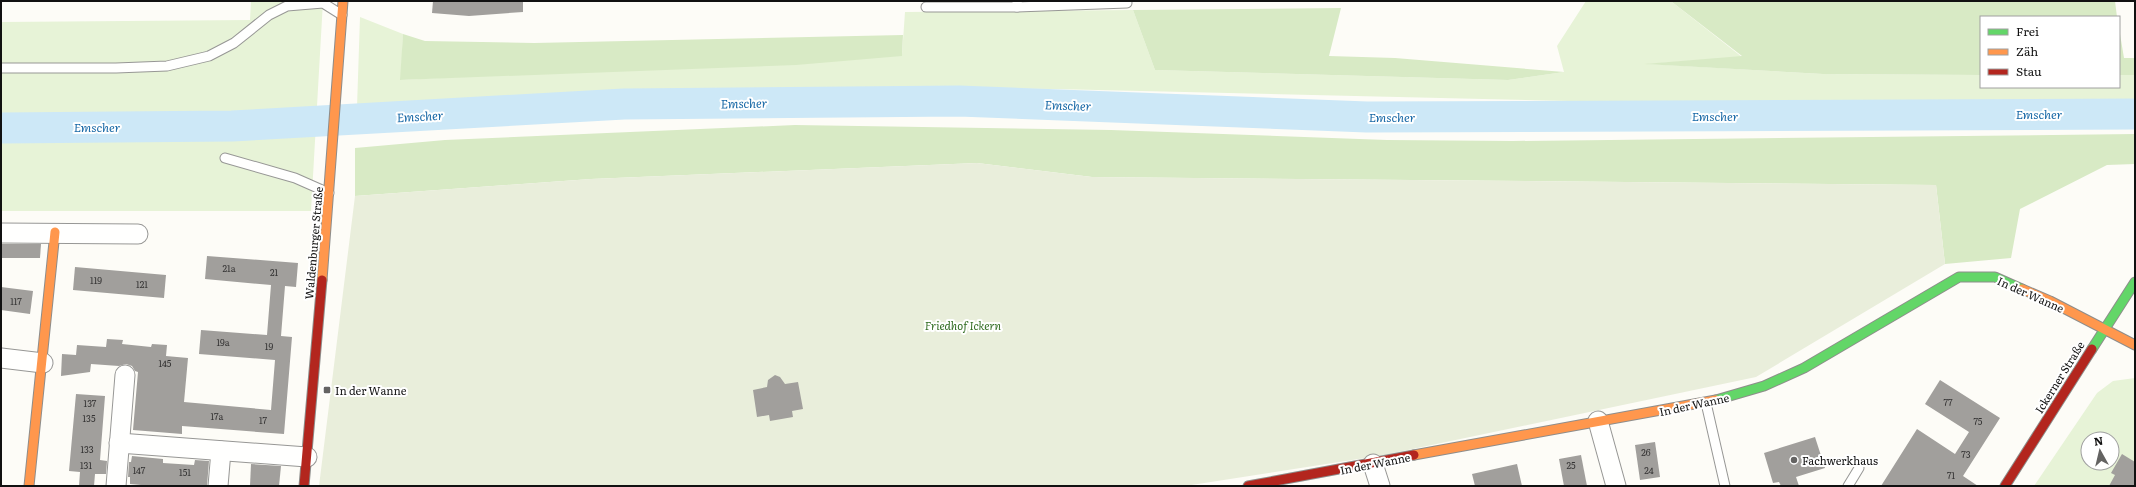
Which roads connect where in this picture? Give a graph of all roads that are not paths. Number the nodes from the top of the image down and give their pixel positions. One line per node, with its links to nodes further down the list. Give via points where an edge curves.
1 (343, 1): 5 (street, Waldenburger Straße)
2 (1126, 3): 3 (lane)
3 (1017, 4): 4 (lane)
4 (926, 7)
5 (342, 15): 6 (lane, via 323,3 287,6 269,15 234,43 209,56 167,66); 8 (street, Waldenburger Straße)
6 (1, 68)
7 (224, 158): 8 (lane, via 295,178)
8 (329, 194): 22 (street, Waldenburger Straße)
9 (55, 232): 10 (street); 11 (street); 16 (street)
10 (1, 233)
11 (138, 234)
12 (2135, 282): 13 (street, Ickerner Straße)
13 (2104, 330): 14 (street, In der Wanne); 18 (street, In der Wanne, via 2050,301 1995,277 1959,277 1804,368 1764,386); 34 (street, Ickerner Straße)
14 (2135, 345)
15 (1, 358): 16 (street)
16 (43, 363): 25 (street)
17 (125, 375): 20 (street)
18 (1706, 403): 19 (street, In der Wanne); 32 (lane)
19 (1598, 421): 23 (street, In der Wanne); 31 (street)
20 (119, 443): 21 (street); 26 (street)
21 (221, 451): 22 (street); 27 (street)
22 (306, 457): 28 (street, Waldenburger Straße)
23 (1373, 464): 29 (street, In der Wanne); 30 (street)
24 (1859, 468): 33 (lane)
25 (29, 486)
26 (116, 486)
27 (218, 486)
28 (304, 486)
29 (1248, 486)
30 (1380, 486)
31 (1616, 486)
32 (1725, 486)
33 (1848, 486)
34 (2005, 486)

